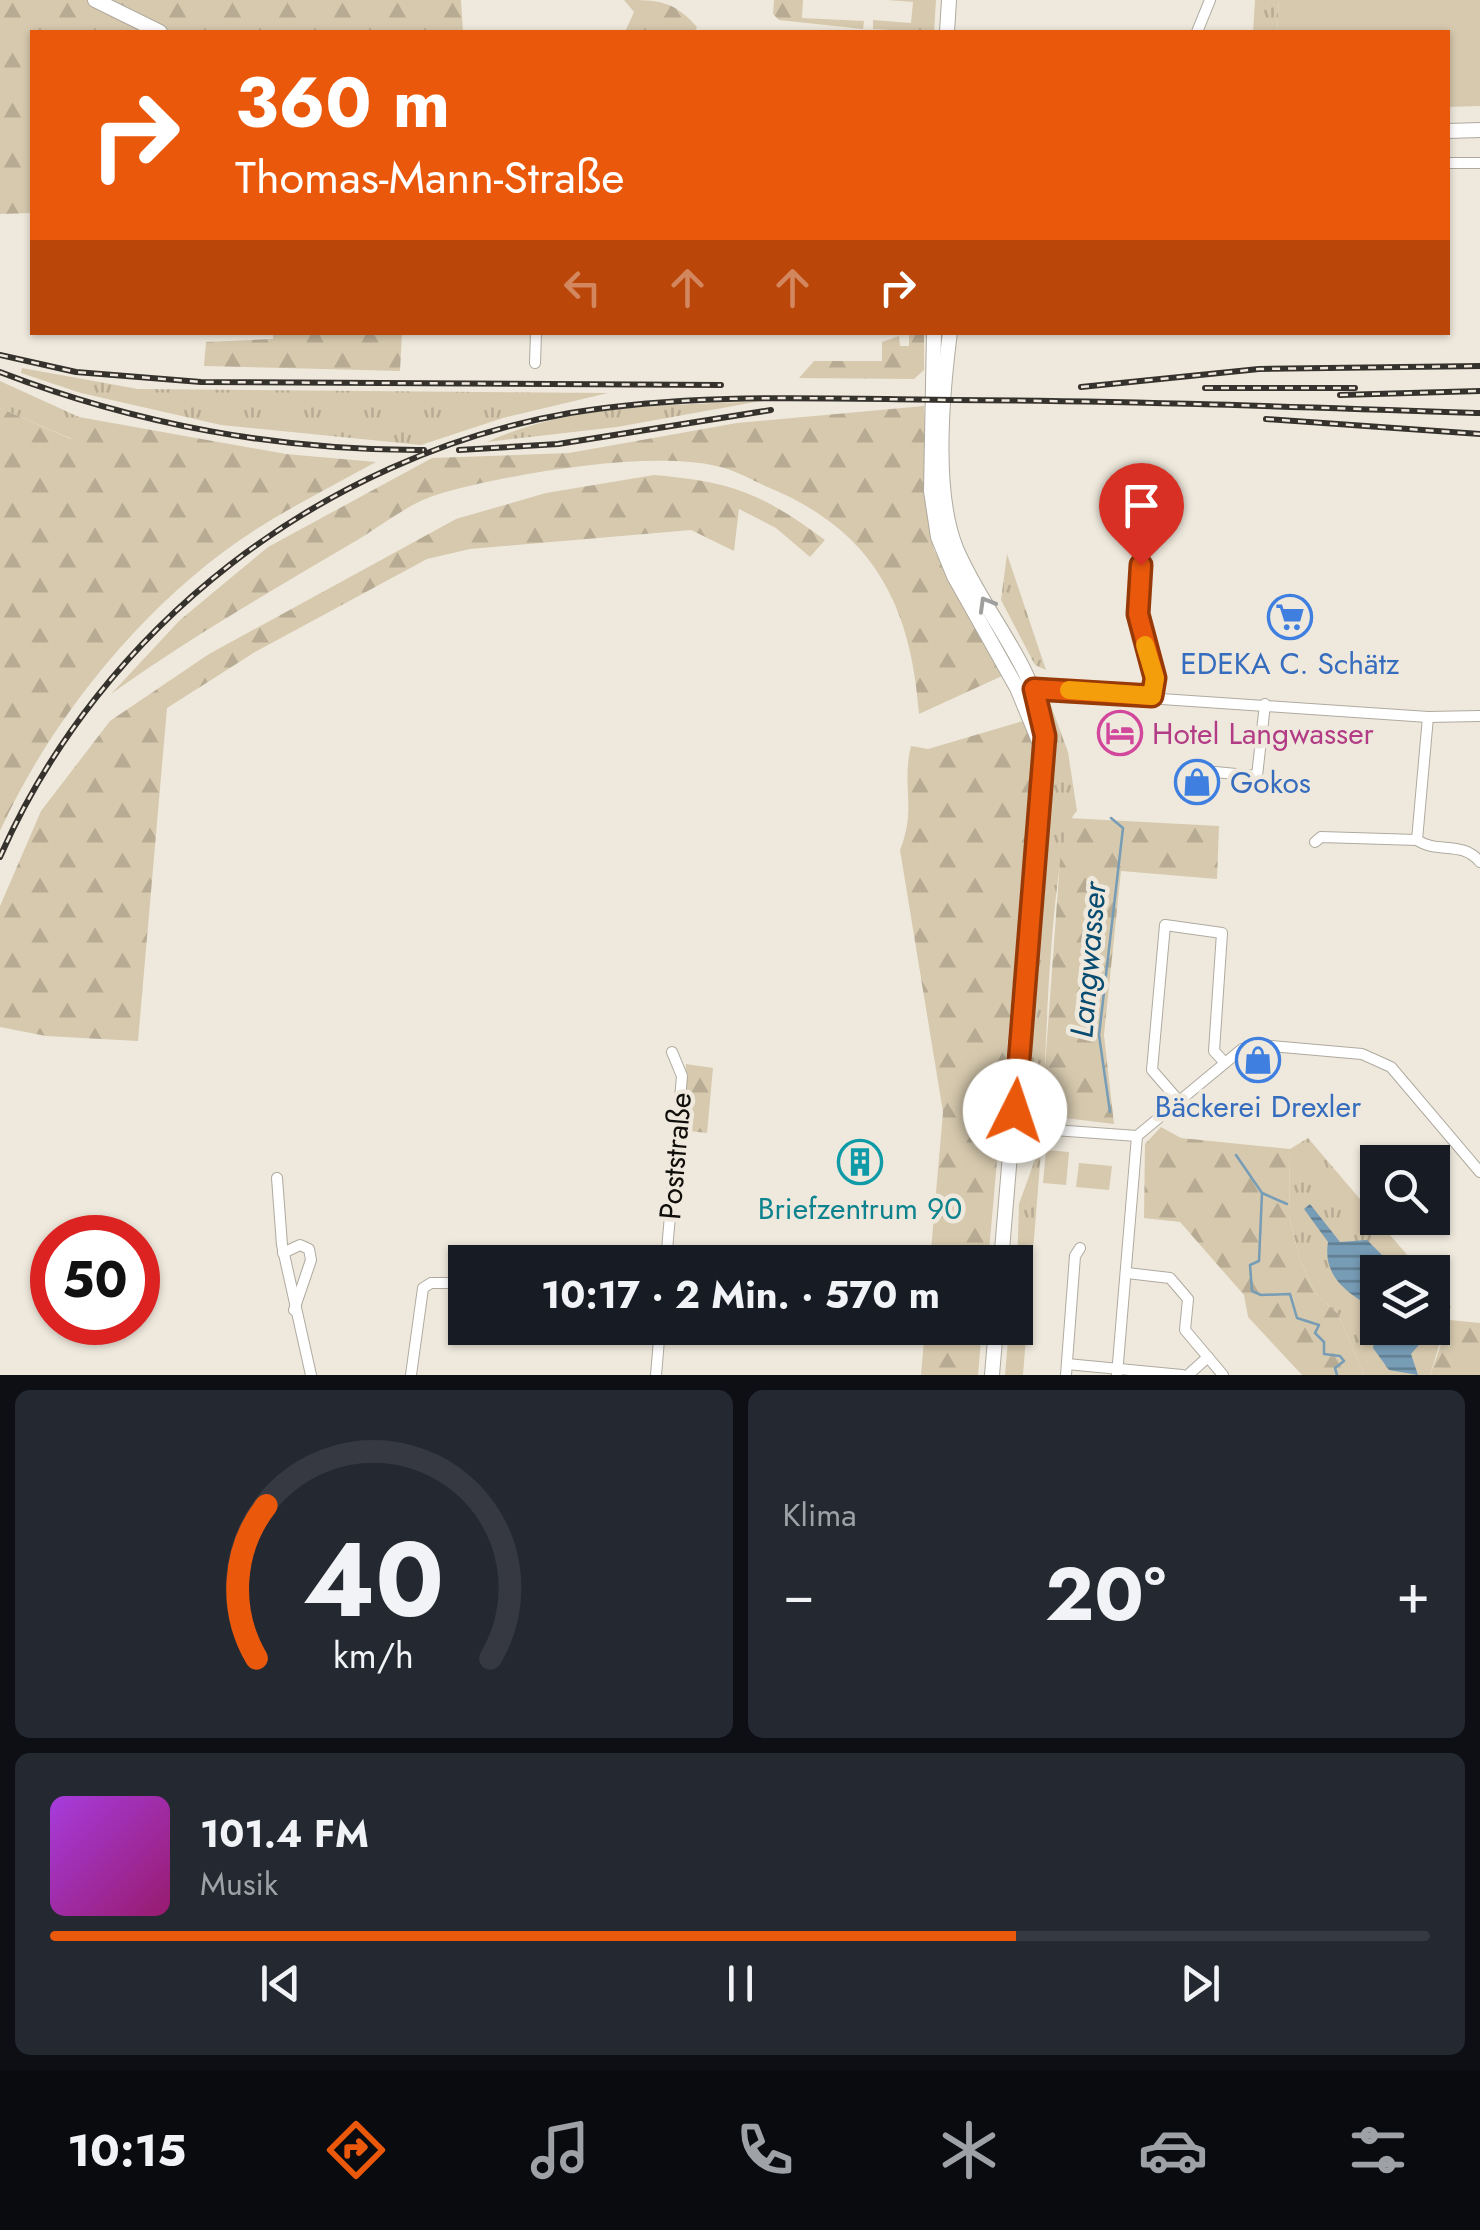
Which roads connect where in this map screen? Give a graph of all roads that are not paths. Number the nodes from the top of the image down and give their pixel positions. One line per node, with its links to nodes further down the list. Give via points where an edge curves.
1 (95, 0): 4 (main road)
2 (949, 0): 5 (main road)
3 (1210, 0): 6 (street)
4 (156, 30)
5 (947, 30)
6 (1197, 30)
7 (1480, 130): 8 (main road)
8 (1450, 131)
9 (1480, 163): 10 (street)
10 (1450, 164)
11 (536, 335): 14 (street)
12 (934, 335): 16 (main road, via 934,522 954,576)
13 (950, 335): 16 (main road, one-way to 13, via 947,518)
14 (536, 363)
15 (1141, 565): 17 (street, via 1138,614 1155,678)
16 (1026, 691): 17 (street); 28 (main road, via 1044,731)
17 (1152, 696): 18 (street)
18 (1265, 704): 20 (street); 21 (street, via 1258,776)
19 (1480, 716): 20 (street)
20 (1428, 717): 22 (street)
21 (1215, 772)
22 (1417, 840): 23 (street); 24 (street, via 1467,850)
23 (1315, 842)
24 (1480, 862)
25 (672, 1052): 32 (street, Poststraße, via 682,1076)
26 (1225, 1063): 27 (street); 27 (street, via 1214,1051 1222,933 1165,925 1152,1070); 30 (street, via 1254,1046 1376,1058)
27 (1179, 1101): 29 (street)
28 (1014, 1128): 29 (street); 33 (main road)
29 (1137, 1136): 36 (street)
30 (1480, 1172)
31 (277, 1178): 35 (street)
32 (667, 1245)
33 (1003, 1245)
34 (1080, 1248): 42 (street)
35 (282, 1249): 38 (street); 38 (street, via 300,1245 312,1258)
36 (1127, 1272): 41 (street, via 1170,1278 1188,1299 1185,1330); 43 (street)
37 (448, 1282): 45 (street, via 423,1288)
38 (294, 1310): 44 (street)
39 (659, 1345): 46 (street)
40 (995, 1345): 47 (main road)
41 (1208, 1357): 48 (street); 49 (street)
42 (1066, 1370): 43 (street)
43 (1117, 1372): 48 (street)
44 (312, 1375)
45 (411, 1375)
46 (656, 1375)
47 (992, 1375)
48 (1185, 1375)
49 (1223, 1375)

